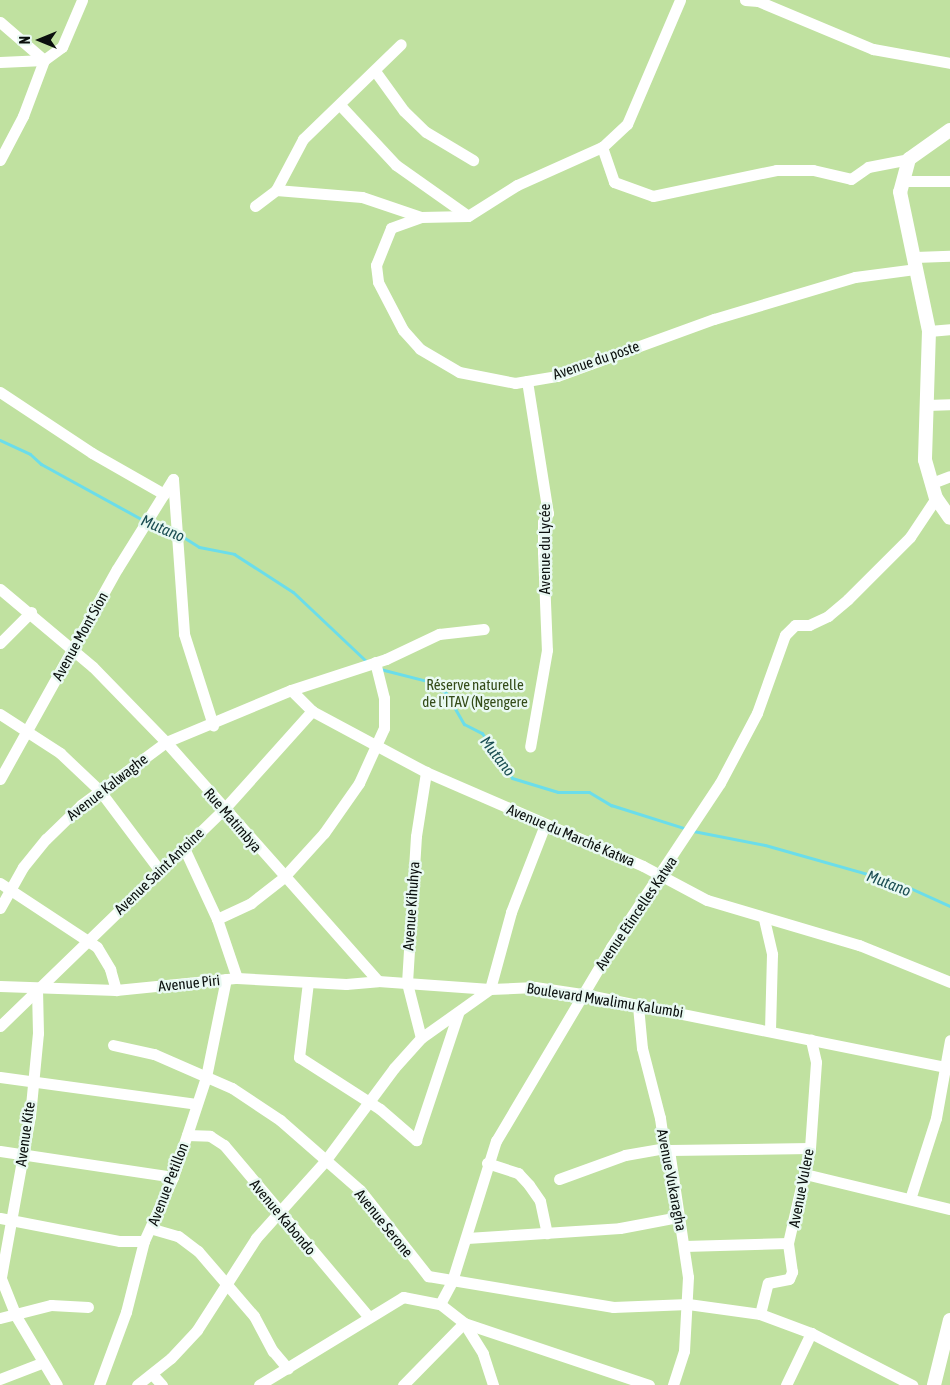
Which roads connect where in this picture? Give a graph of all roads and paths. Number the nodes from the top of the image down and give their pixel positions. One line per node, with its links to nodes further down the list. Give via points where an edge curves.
1 (82, 0): 6 (street, via 62,47)
2 (680, 0): 12 (street, via 627,124)
3 (745, 0): 8 (street, via 758,2 873,49)
4 (0, 22): 6 (street)
5 (401, 44): 9 (street)
6 (44, 60): 7 (street); 13 (street, via 23,116)
7 (0, 62)
8 (950, 64)
9 (375, 71): 10 (street); 14 (street, via 404,111 426,132)
10 (340, 105): 18 (street, via 303,139); 20 (street, via 396,165)
11 (950, 130): 15 (main road)
12 (602, 148): 15 (street, via 614,182 653,196 767,171 813,170 851,178 868,167); 20 (street, via 517,186)
13 (0, 160)
14 (473, 160)
15 (909, 160): 16 (main road)
16 (904, 181): 17 (street); 23 (main road, via 900,192 903,215)
17 (950, 182)
18 (276, 190): 19 (street); 21 (street, via 362,197)
19 (255, 206)
20 (468, 216): 21 (street, Avenue du poste)
21 (421, 217): 26 (street, Avenue du poste, via 391,228 376,265 378,282 403,330 420,349 459,372 484,380)
22 (950, 256): 23 (street, Avenue du poste)
23 (916, 263): 25 (main road); 26 (street, Avenue du poste, via 854,277 714,319 557,376)
24 (950, 329): 25 (street)
25 (929, 331): 29 (main road)
26 (527, 381): 48 (street, Avenue du Lycée, via 548,513 543,522 547,650)
27 (0, 392): 32 (street, via 92,453)
28 (950, 404): 29 (street)
29 (927, 405): 31 (main road, via 925,460)
30 (950, 476): 31 (street)
31 (932, 484): 33 (main road)
32 (164, 494): 39 (street, Avenue Mont Sion); 44 (street, Avenue Mont Sion, via 173,479 184,634)
33 (936, 498): 34 (main road); 56 (street, Avenue Etincelles Katwa, via 910,537 848,599 828,616 809,625 795,625 785,634 752,722 720,783)
34 (950, 518)
35 (0, 589): 36 (street, Rue Matimbya)
36 (30, 612): 38 (street); 39 (street, Rue Matimbya)
37 (484, 629): 40 (street, Avenue Kalwaghe, via 439,634)
38 (0, 642)
39 (72, 649): 45 (street, Avenue Mont Sion); 46 (street, Rue Matimbya)
40 (375, 662): 41 (street, Avenue Kalwaghe); 47 (street, via 384,698 384,728)
41 (291, 690): 42 (street, Avenue du Marché Katwa); 44 (street, Avenue Kalwaghe)
42 (312, 710): 47 (street, Avenue du Marché Katwa); 52 (street, Avenue Saint Antoine)
43 (0, 714): 45 (street)
44 (214, 725): 46 (street, Avenue Kalwaghe)
45 (26, 731): 50 (street, Avenue Mont Sion); 51 (street, via 60,753)
46 (166, 742): 51 (street, Avenue Kalwaghe); 52 (street, Rue Matimbya)
47 (375, 745): 49 (street, Avenue du Marché Katwa); 57 (street, via 359,784 324,833)
48 (530, 747)
49 (426, 772): 53 (street, Avenue du Marché Katwa); 68 (street, Avenue Kihuhya, via 416,836)
50 (0, 779)
51 (100, 791): 55 (street); 59 (street, Avenue Kalwaghe, via 46,839)
52 (224, 809): 54 (street, Avenue Saint Antoine); 57 (street, Rue Matimbya)
53 (545, 825): 56 (street, Avenue du Marché Katwa); 71 (street, via 511,912)
54 (184, 848): 55 (street, Avenue Saint Antoine); 61 (street)
55 (160, 871): 63 (street, Avenue Saint Antoine)
56 (662, 876): 62 (street, Avenue du Marché Katwa, via 707,900); 73 (street, Avenue Etincelles Katwa)
57 (283, 878): 61 (street, via 243,908); 65 (street, Rue Matimbya)
58 (0, 883): 59 (street)
59 (11, 888): 60 (street, Avenue Kalwaghe); 63 (street)
60 (0, 908)
61 (217, 918): 64 (street)
62 (764, 919): 67 (street, Avenue du Marché Katwa, via 876,951); 77 (street, via 772,954)
63 (88, 940): 70 (street, Avenue Saint Antoine); 72 (street, via 104,956)
64 (231, 979): 66 (street, Avenue Piri); 72 (street, Avenue Piri); 83 (street, Avenue Petillon)
65 (378, 981): 66 (street, Avenue Piri); 68 (street)
66 (308, 982): 87 (street, via 299,1057)
67 (950, 982)
68 (407, 983): 71 (street); 78 (street, Avenue Kihuhya)
69 (0, 986): 70 (street, Avenue Piri)
70 (37, 989): 72 (street, Avenue Piri); 76 (street, Avenue Saint Antoine); 85 (street, Avenue Kite, via 38,1033)
71 (490, 989): 73 (street, Boulevard Mwalimu Kalumbi, via 535,986); 75 (street)
72 (116, 990)
73 (583, 994): 74 (street, Boulevard Mwalimu Kalumbi); 94 (street, Avenue Etincelles Katwa, via 515,1105)
74 (638, 1006): 77 (street, Boulevard Mwalimu Kalumbi); 90 (street, Avenue Vukaragha, via 642,1048)
75 (458, 1014): 78 (street); 87 (street, via 416,1140)
76 (0, 1026)
77 (770, 1031): 79 (street, Boulevard Mwalimu Kalumbi)
78 (421, 1038): 87 (street)
79 (811, 1040): 82 (street, Boulevard Mwalimu Kalumbi); 89 (street, Avenue Vulere, via 816,1062)
80 (950, 1040): 82 (street)
81 (113, 1045): 83 (street, Avenue Serone, via 154,1054)
82 (947, 1067): 98 (street, via 936,1118)
83 (206, 1076): 86 (street, Avenue Petillon); 93 (street, Avenue Serone, via 232,1088 280,1120)
84 (0, 1077): 85 (street)
85 (32, 1081): 86 (street); 92 (street, Avenue Kite)
86 (196, 1104): 88 (street, Avenue Petillon)
87 (368, 1104): 93 (street)
88 (187, 1135): 96 (street, Avenue Petillon); 100 (street, Avenue Kabondo, via 210,1136 224,1146)
89 (810, 1148): 90 (street); 95 (street, Avenue Vulere)
90 (666, 1149): 97 (street, via 625,1154); 101 (street, Avenue Vukaragha)
91 (0, 1151): 92 (street)
92 (22, 1154): 96 (street); 103 (street, Avenue Kite)
93 (325, 1161): 100 (street); 111 (street, Avenue Serone, via 360,1190 428,1276)
94 (487, 1163): 105 (street, via 518,1173 529,1185 540,1201); 106 (street, Avenue Etincelles Katwa)
95 (805, 1174): 98 (street); 108 (street, Avenue Vulere)
96 (173, 1177): 104 (street, Avenue Petillon)
97 (559, 1178)
98 (910, 1200): 99 (street)
99 (950, 1208)
100 (280, 1212): 112 (street, via 256,1238); 118 (street, Avenue Kabondo)
101 (680, 1217): 105 (street, via 620,1228); 109 (street, Avenue Vukaragha)
102 (0, 1218): 103 (street)
103 (14, 1221): 107 (street, via 120,1241); 110 (street, Avenue Kite)
104 (153, 1229): 107 (street, Avenue Petillon); 112 (street, via 178,1236 192,1246)
105 (547, 1232): 106 (street)
106 (467, 1238): 111 (street, Avenue Etincelles Katwa)
107 (144, 1241): 128 (street, Avenue Petillon, via 126,1312)
108 (788, 1243): 109 (street); 116 (street, Avenue Vulere, via 792,1272 789,1279 768,1283)
109 (684, 1246): 114 (street, Avenue Vukaragha)
110 (0, 1277): 117 (street)
111 (452, 1281): 113 (street, Avenue Etincelles Katwa); 114 (street, Avenue Serone, via 613,1307)
112 (228, 1285): 124 (street); 125 (street, via 197,1330)
113 (440, 1304): 118 (street, via 403,1297); 121 (street)
114 (688, 1304): 116 (street, Avenue Serone); 135 (street, Avenue Vukaragha, via 684,1351)
115 (88, 1307): 117 (street, via 51,1305)
116 (760, 1314): 122 (street, Avenue Serone)
117 (16, 1316): 119 (street); 123 (street)
118 (369, 1317): 124 (street)
119 (0, 1318)
120 (950, 1320): 138 (main road)
121 (464, 1322): 132 (street); 133 (street, via 483,1354); 134 (street)
122 (810, 1333): 136 (street); 137 (street, Avenue Serone)
123 (42, 1363): 126 (street); 127 (street)
124 (288, 1369): 131 (street)
125 (152, 1374): 129 (street); 130 (street)
126 (0, 1379)
127 (58, 1385)
128 (99, 1385)
129 (137, 1385)
130 (162, 1385)
131 (259, 1385)
132 (403, 1385)
133 (493, 1385)
134 (649, 1385)
135 (673, 1385)
136 (786, 1385)
137 (912, 1385)
138 (934, 1385)

